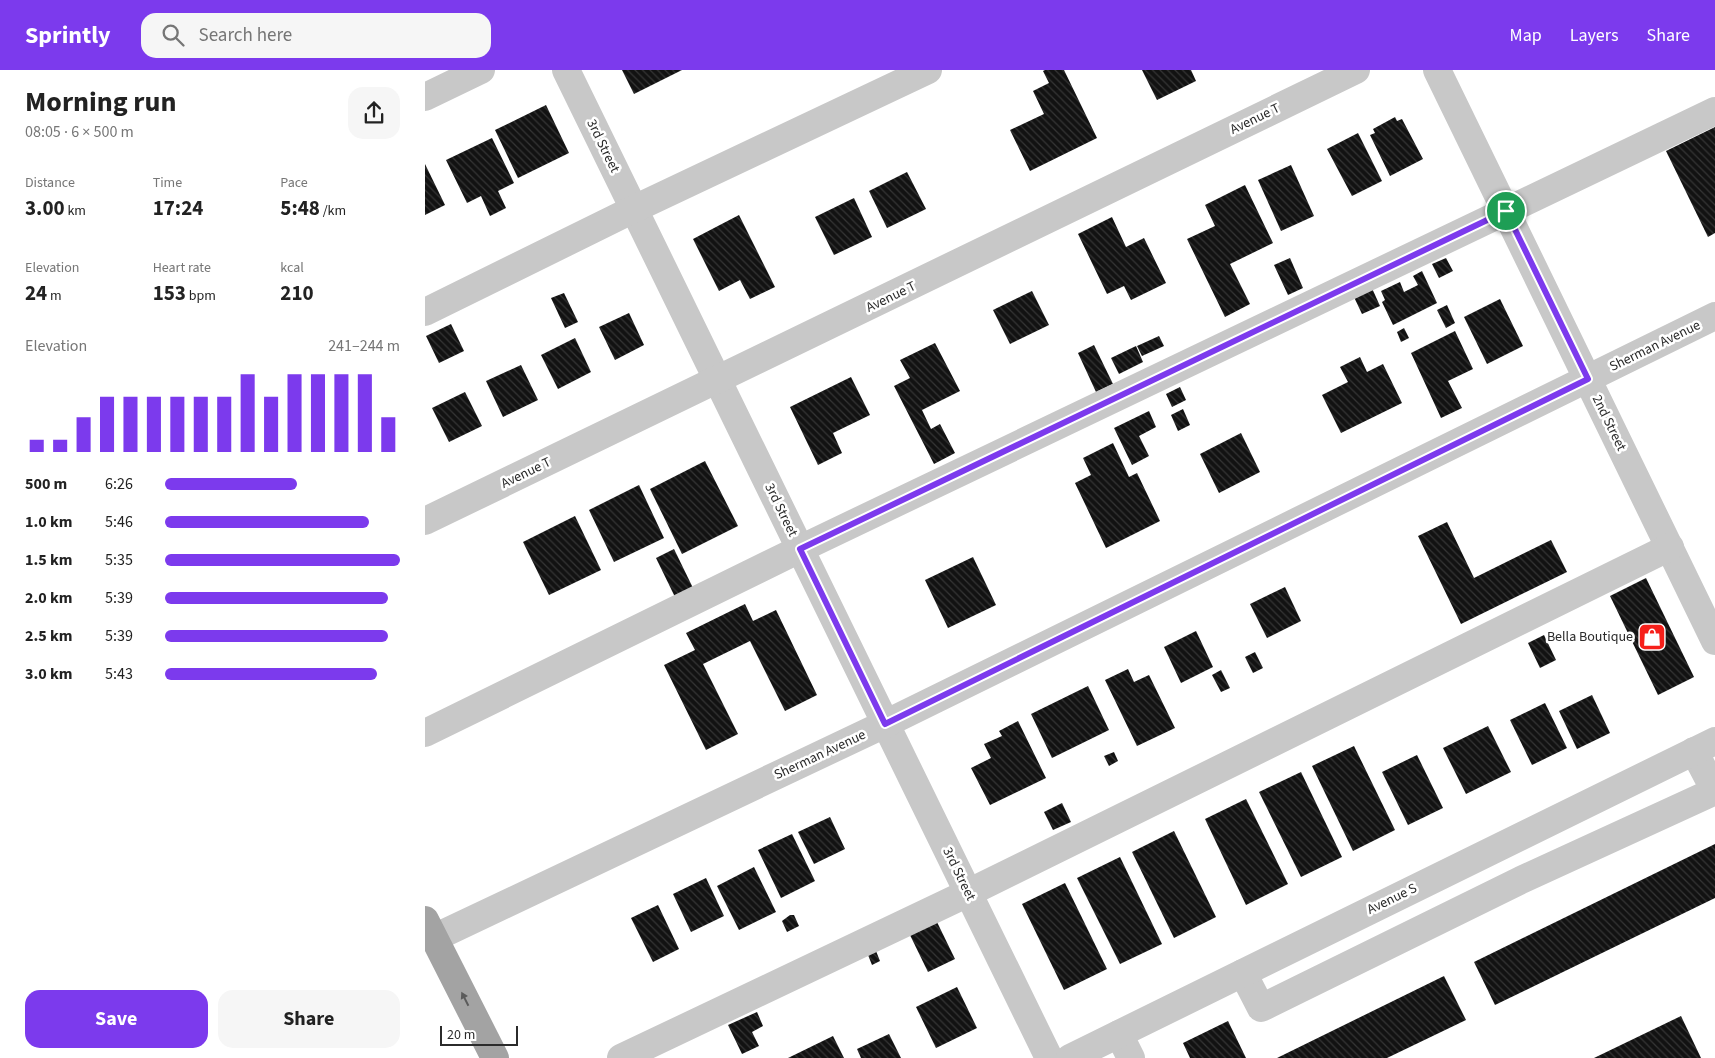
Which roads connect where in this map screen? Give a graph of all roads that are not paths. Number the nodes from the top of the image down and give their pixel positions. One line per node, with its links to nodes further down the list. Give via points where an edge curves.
1 (481, 70): 6 (street)
2 (566, 70): 8 (street, 3rd Street)
3 (928, 70): 8 (street)
4 (1356, 70): 13 (street, Avenue T)
5 (1437, 70): 9 (street, 2nd Street)
6 (425, 97)
7 (1715, 111): 9 (street)
8 (634, 209): 10 (street); 13 (street, 3rd Street)
9 (1506, 211): 12 (street, 2nd Street); 16 (street)
10 (425, 312)
11 (1715, 316): 12 (street, Sherman Avenue)
12 (1588, 379): 15 (street, 2nd Street); 18 (street, Sherman Avenue)
13 (718, 381): 14 (street, Avenue T); 16 (street, 3rd Street)
14 (425, 522)
15 (1669, 547): 17 (street, 2nd Street); 21 (street)
16 (800, 549): 18 (street, 3rd Street); 19 (street)
17 (1715, 641)
18 (885, 724): 21 (street, 3rd Street); 22 (street, Sherman Avenue)
19 (425, 734)
20 (1704, 746): 23 (street, Avenue S); 23 (street, via 1715,791 1521,880 1261,1008)
21 (968, 893): 26 (street); 27 (street, 3rd Street)
22 (429, 929): 25 (main road, one-way to 22)
23 (1243, 973): 24 (street, Avenue S)
24 (1119, 1034): 28 (street, Avenue S); 29 (street)
25 (495, 1058)
26 (621, 1058)
27 (1049, 1058)
28 (1070, 1058)
29 (1131, 1058)

